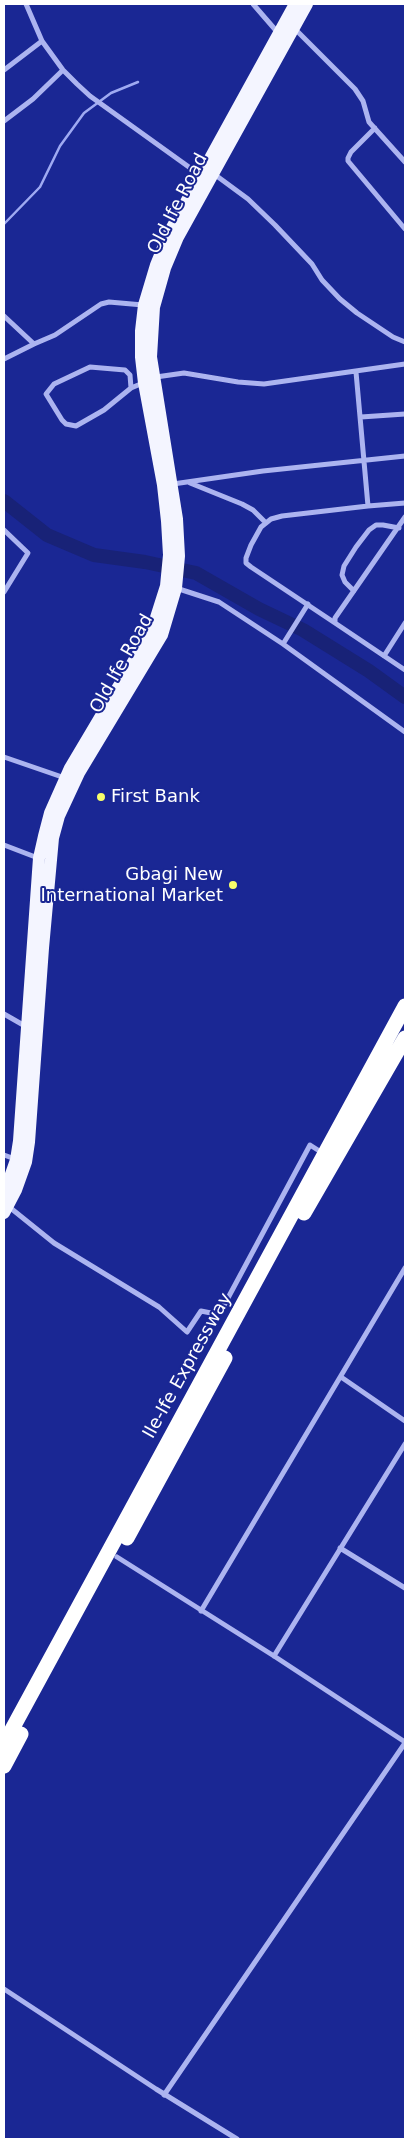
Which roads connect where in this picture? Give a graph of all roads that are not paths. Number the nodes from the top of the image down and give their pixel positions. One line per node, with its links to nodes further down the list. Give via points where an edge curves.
1 (26, 4): 7 (street)
2 (253, 4): 6 (street)
3 (295, 4): 6 (main road, Old Ife Road)
4 (307, 4): 5 (main road, Old Ife Road)
5 (293, 27): 11 (street, via 355,89); 13 (main road, Old Ife Road)
6 (279, 34): 13 (main road, Old Ife Road)
7 (42, 41): 8 (street); 9 (street)
8 (4, 70)
9 (63, 70): 10 (street); 13 (street, via 90,96)
10 (4, 121)
11 (375, 128): 12 (street); 15 (street, via 351,152 348,162)
12 (405, 162)
13 (206, 174): 14 (main road, Old Ife Road); 18 (street, via 248,199 312,264 340,299)
14 (193, 198): 16 (main road, Old Ife Road, via 169,233); 23 (main road, Old Ife Road, via 165,268 154,307)
15 (405, 228)
16 (144, 305): 19 (street, via 101,304 54,335); 23 (main road, Old Ife Road, via 141,331)
17 (4, 316): 19 (street)
18 (405, 342)
19 (34, 344): 20 (street)
20 (4, 359)
21 (405, 364): 22 (street)
22 (356, 372): 23 (street, via 264,384 184,373); 25 (street)
23 (143, 383): 23 (street, via 125,370 90,367 54,384 46,394 62,420 76,426); 29 (main road, Old Ife Road); 36 (main road, Old Ife Road, via 163,485)
24 (405, 414): 25 (street)
25 (361, 418): 27 (street)
26 (405, 456): 27 (street)
27 (364, 461): 28 (street, via 262,470); 31 (street)
28 (188, 482): 29 (street); 33 (street, via 242,504)
29 (172, 484): 36 (main road, Old Ife Road)
30 (405, 503): 31 (street)
31 (368, 506): 33 (street, via 282,516)
32 (405, 518): 34 (street)
33 (266, 523): 40 (street, via 251,545 246,563)
34 (398, 528): 38 (street); 38 (street, via 376,525 356,547 342,575)
35 (4, 530): 39 (street, via 28,553)
36 (173, 565): 37 (main road, Old Ife Road); 43 (main road, Old Ife Road)
37 (176, 588): 43 (main road, Old Ife Road); 44 (street, via 219,602)
38 (354, 591): 41 (street, via 335,618)
39 (4, 592)
40 (307, 606): 41 (street); 44 (street)
41 (335, 623): 45 (street)
42 (405, 623): 45 (street)
43 (157, 633): 49 (main road, Old Ife Road); 52 (main road, Old Ife Road, via 79,773 59,816)
44 (284, 642): 47 (street)
45 (384, 656): 46 (street)
46 (405, 670)
47 (405, 732)
48 (4, 757): 49 (street)
49 (66, 778): 51 (main road, Old Ife Road, via 50,813)
50 (4, 845): 51 (street)
51 (40, 858): 52 (main road, Old Ife Road)
52 (38, 948): 55 (main road, Old Ife Road); 59 (main road, Old Ife Road, via 29,1142 20,1179)
53 (405, 1006): 57 (highway, Ile-Ife Expressway)
54 (4, 1014): 55 (street)
55 (27, 1026): 58 (main road, Old Ife Road)
56 (405, 1038): 65 (highway, Ile-Ife Expressway, via 308,1206)
57 (325, 1154): 59 (street, via 310,1145 220,1311 216,1314 201,1311 187,1332 159,1308 54,1243); 70 (highway, Ile-Ife Expressway)
58 (10, 1157): 59 (main road, Old Ife Road)
59 (5, 1204)
60 (405, 1268): 61 (street)
61 (341, 1376): 62 (street); 67 (street)
62 (405, 1421)
63 (405, 1444): 64 (street)
64 (340, 1548): 66 (street); 68 (street)
65 (116, 1557): 67 (street); 71 (highway, Ile-Ife Expressway)
66 (405, 1588)
67 (201, 1610): 68 (street)
68 (274, 1656): 69 (street)
69 (405, 1743): 73 (street)
70 (4, 1744)
71 (4, 1766)
72 (4, 1989): 73 (street)
73 (164, 2094): 74 (street)
74 (238, 2139)

